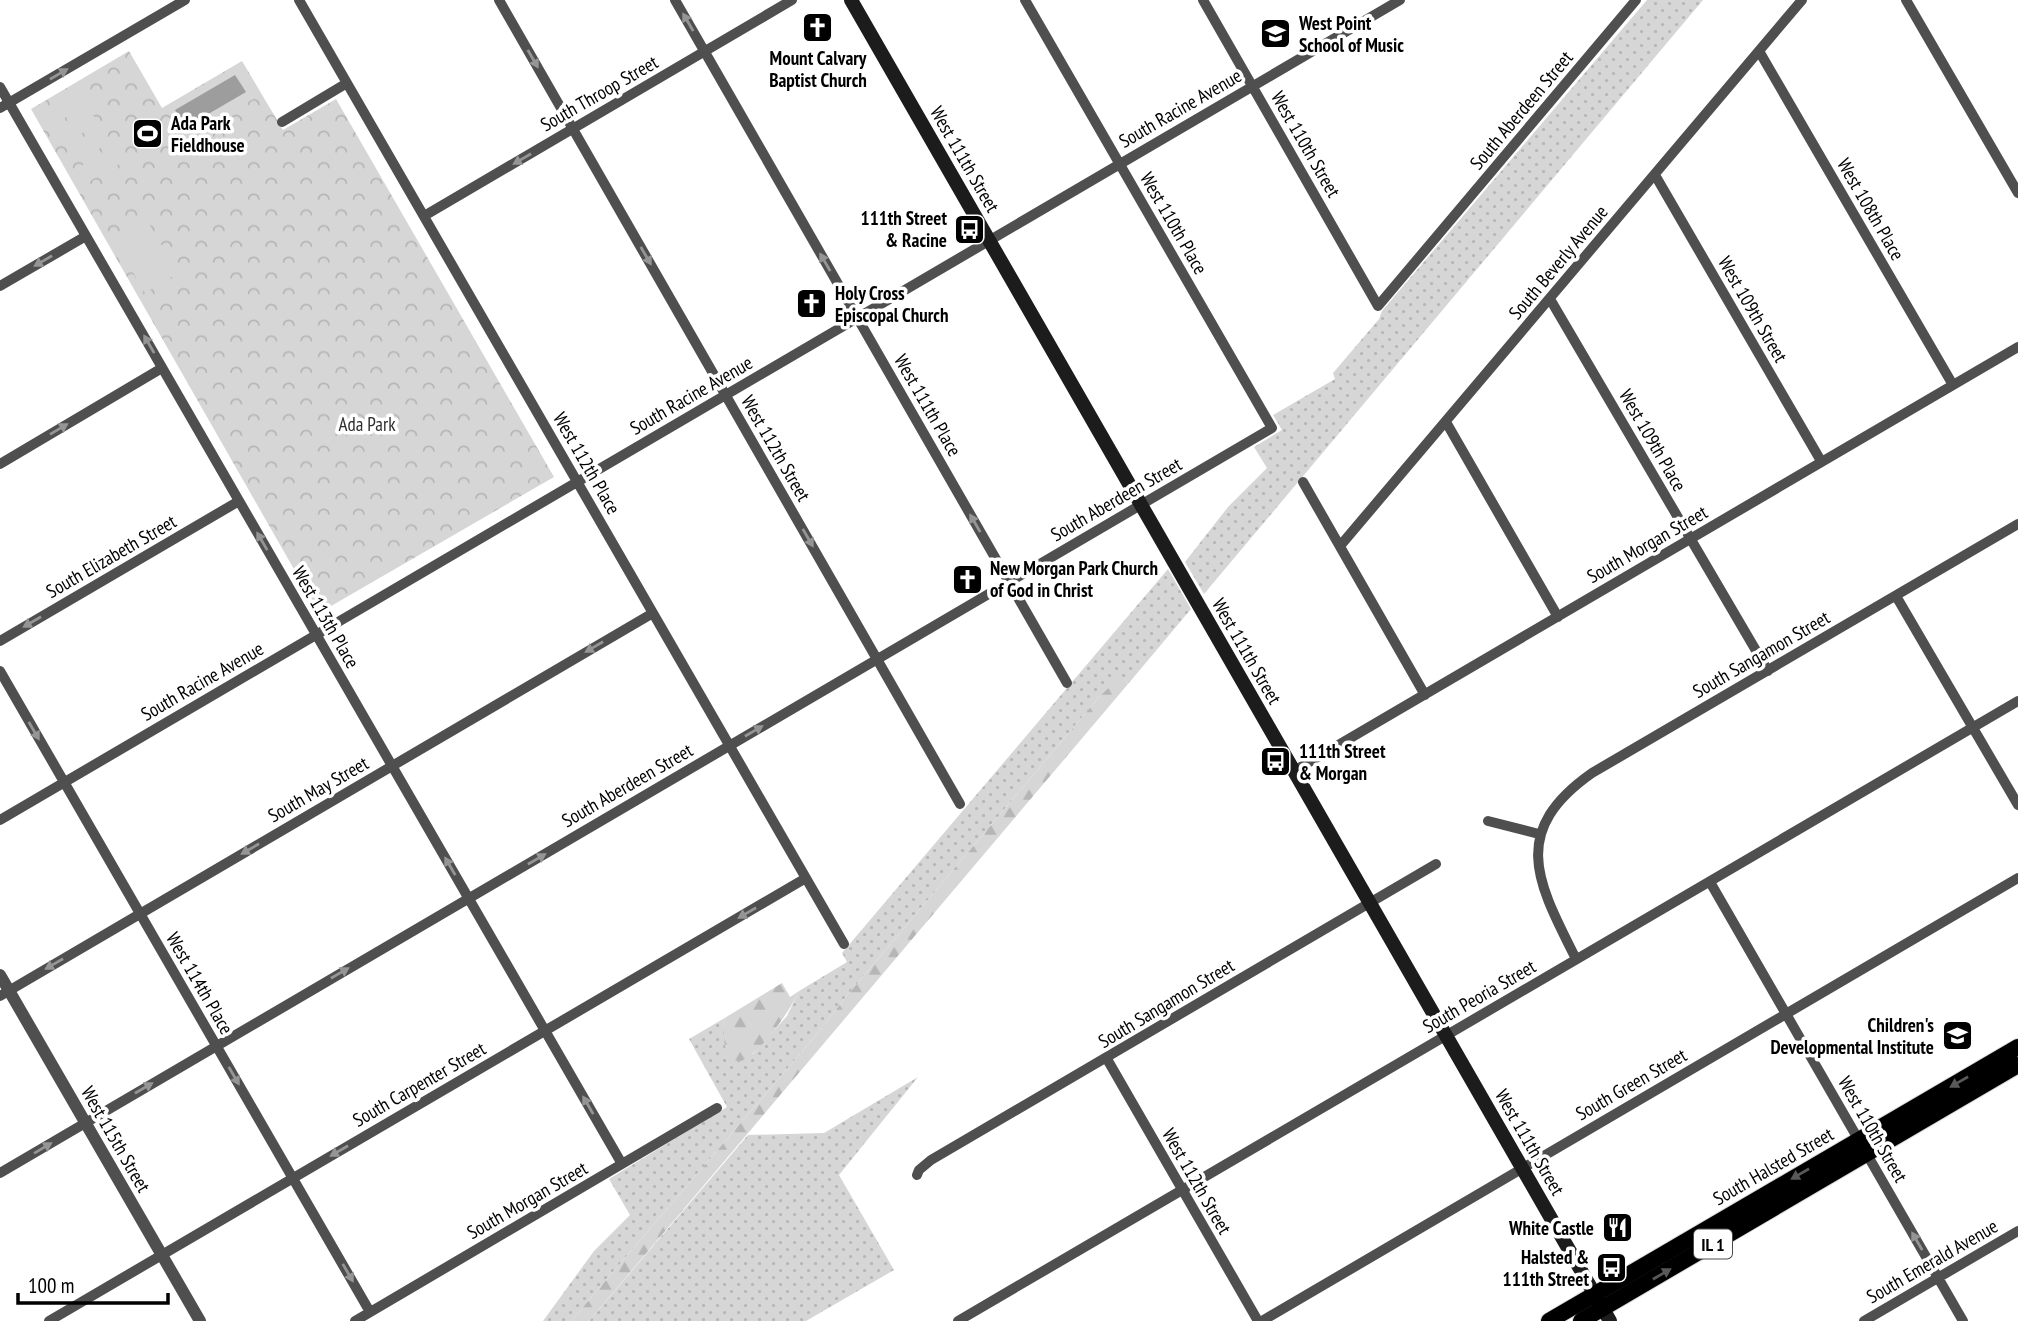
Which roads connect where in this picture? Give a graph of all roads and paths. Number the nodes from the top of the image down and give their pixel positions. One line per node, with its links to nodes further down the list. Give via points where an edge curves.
1 (185, 0): 19 (street, one-way to 1)
2 (299, 0): 16 (street, West 112th Place)
3 (499, 0): 21 (street, West 112th Street, one-way to 21)
4 (675, 0): 14 (street, West 111th Place, one-way to 4)
5 (792, 0): 14 (street, South Throop Street)
6 (851, 0): 27 (main road, West 111th Street)
7 (1025, 0): 22 (street, West 110th Place)
8 (1203, 0): 17 (street, West 110th Street)
9 (1400, 0): 13 (street, South Racine Avenue)
10 (1636, 0): 30 (street, South Aberdeen Street)
11 (1802, 0): 15 (street, South Beverly Avenue)
12 (1906, 0): 24 (street)
13 (1382, 4): 17 (street, South Racine Avenue)
14 (704, 51): 21 (street, South Throop Street); 31 (street, West 111th Place, one-way to 14)
15 (1759, 51): 23 (street, South Beverly Avenue); 34 (street, West 108th Place)
16 (347, 83): 20 (street); 25 (street, West 112th Place)
17 (1252, 86): 22 (street, South Racine Avenue); 30 (street, West 110th Street)
18 (0, 87): 19 (street, West 113th Place)
19 (5, 106): 26 (street, West 113th Place)
20 (282, 122)
21 (573, 129): 25 (street, South Throop Street, one-way to 25); 35 (street, West 112th Street, one-way to 35)
22 (1120, 164): 27 (street, South Racine Avenue); 37 (street, West 110th Place)
23 (1655, 175): 29 (street, South Beverly Avenue); 38 (street, West 109th Street)
24 (2018, 194)
25 (424, 216): 40 (street, West 112th Place)
26 (86, 236): 28 (street, one-way to 28); 33 (street, West 113th Place, one-way to 26)
27 (989, 240): 31 (street, South Racine Avenue); 43 (main road, West 111th Street)
28 (0, 286)
29 (1550, 299): 36 (street, South Beverly Avenue); 45 (street, West 109th Place)
30 (1378, 306)
31 (857, 317): 35 (street, South Racine Avenue); 47 (street, West 111th Place, one-way to 31)
32 (2018, 347): 34 (street, South Morgan Street)
33 (162, 368): 39 (street, one-way to 33); 42 (street, West 113th Place)
34 (1953, 386): 38 (street, South Morgan Street)
35 (726, 395): 40 (street, South Racine Avenue); 53 (street, West 112th Street, one-way to 53)
36 (1446, 422): 46 (street, South Beverly Avenue); 50 (street)
37 (1272, 428): 43 (street, South Aberdeen Street)
38 (1821, 461): 45 (street, South Morgan Street)
39 (0, 464)
40 (577, 482): 49 (street, West 112th Place); 51 (street, South Racine Avenue)
41 (1303, 482): 46 (street)
42 (239, 501): 51 (street, West 113th Place, one-way to 42); 52 (street, South Elizabeth Street, one-way to 52)
43 (1141, 505): 47 (street, South Aberdeen Street); 62 (main road, West 111th Street)
44 (2018, 524): 48 (street, South Sangamon Street)
45 (1691, 539): 50 (street, South Morgan Street); 55 (street, West 109th Place)
46 (1340, 546): 57 (street)
47 (1010, 582): 53 (street, South Aberdeen Street); 56 (street, West 111th Place)
48 (1896, 596): 55 (street, South Sangamon Street); 59 (street)
49 (653, 613): 60 (street, West 112th Place); 61 (street, South May Street, one-way to 61)
50 (1558, 617): 57 (street, South Morgan Street)
51 (316, 635): 61 (street, West 113th Place); 63 (street, South Racine Avenue)
52 (0, 641)
53 (878, 659): 60 (street, South Aberdeen Street, one-way to 53); 64 (street, West 112th Street)
54 (0, 671): 63 (street, West 114th Place, one-way to 63)
55 (1768, 671): 68 (street, South Sangamon Street, via 1578,782)
56 (1067, 683)
57 (1425, 695): 62 (street, South Morgan Street)
58 (2018, 701): 59 (street, South Peoria Street)
59 (1973, 727): 65 (street); 72 (street, South Peoria Street)
60 (730, 746): 70 (street, West 112th Place); 73 (street, South Aberdeen Street, one-way to 60)
61 (392, 766): 73 (street, West 113th Place, one-way to 61); 75 (street, South May Street, one-way to 75)
62 (1294, 771): 74 (main road, West 111th Street)
63 (64, 782): 66 (street, South Racine Avenue); 75 (street, West 114th Place)
64 (960, 804)
65 (2018, 805)
66 (0, 820)
67 (1488, 821): 68 (street)
68 (1539, 834): 77 (street, via 1542,888)
69 (1436, 864): 74 (street, South Sangamon Street)
70 (806, 878): 76 (street, West 112th Place); 81 (street, South Carpenter Street, one-way to 81)
71 (2018, 878): 80 (street, South Green Street)
72 (1710, 882): 77 (street, South Peoria Street); 80 (street, West 110th Street)
73 (469, 898): 81 (street, West 113th Place); 83 (street, South Aberdeen Street, one-way to 73)
74 (1370, 903): 82 (main road, West 111th Street); 85 (street, South Sangamon Street)
75 (140, 914): 79 (street, South May Street, one-way to 79); 83 (street, West 114th Place)
76 (844, 944)
77 (1576, 959): 82 (street, South Peoria Street)
78 (0, 975): 79 (street, West 115th Street)
79 (4, 993): 88 (street, West 115th Street)
80 (1786, 1014): 89 (street, West 110th Street); 91 (street, South Green Street)
81 (545, 1031): 90 (street, West 113th Place, one-way to 81); 94 (street, South Carpenter Street, one-way to 94)
82 (1446, 1036): 91 (main road, West 111th Street); 95 (street, South Peoria Street)
83 (216, 1046): 88 (street, South Aberdeen Street, one-way to 83); 94 (street, West 114th Place, one-way to 94)
84 (2018, 1047): 89 (main road, South Halsted Street / IL 1, one-way to 89)
85 (1107, 1059): 93 (street, South Sangamon Street, via 931,1160); 95 (street, West 112th Street)
86 (2018, 1065): 89 (main road, South Halsted Street / IL 1)
87 (717, 1108): 90 (street, South Morgan Street)
88 (85, 1123): 92 (street, South Aberdeen Street, one-way to 88); 97 (street, West 115th Street)
89 (1863, 1147): 98 (street, West 110th Street, one-way to 89); 99 (main road, South Halsted Street / IL 1)
90 (622, 1164): 100 (street, South Morgan Street)
91 (1522, 1168): 99 (main road, West 111th Street); 105 (street, South Green Street)
92 (0, 1173)
93 (917, 1175)
94 (293, 1178): 97 (street, South Carpenter Street); 100 (street, West 114th Place, one-way to 100)
95 (1182, 1190): 104 (street, South Peoria Street); 105 (street, West 112th Street)
96 (2018, 1231): 98 (street, South Emerald Avenue)
97 (162, 1255): 101 (street, South Carpenter Street); 102 (street, West 115th Street)
98 (1938, 1278): 108 (street, South Emerald Avenue); 109 (street, West 110th Street)
99 (1603, 1308): 106 (main road, South Halsted Street / IL 1); 107 (main road, South Halsted Street / IL 1)
100 (370, 1312): 103 (street, South Morgan Street)
101 (49, 1321)
102 (200, 1321)
103 (355, 1321)
104 (958, 1321)
105 (1260, 1321)
106 (1549, 1321)
107 (1581, 1321)
108 (1864, 1321)
109 (1963, 1321)

